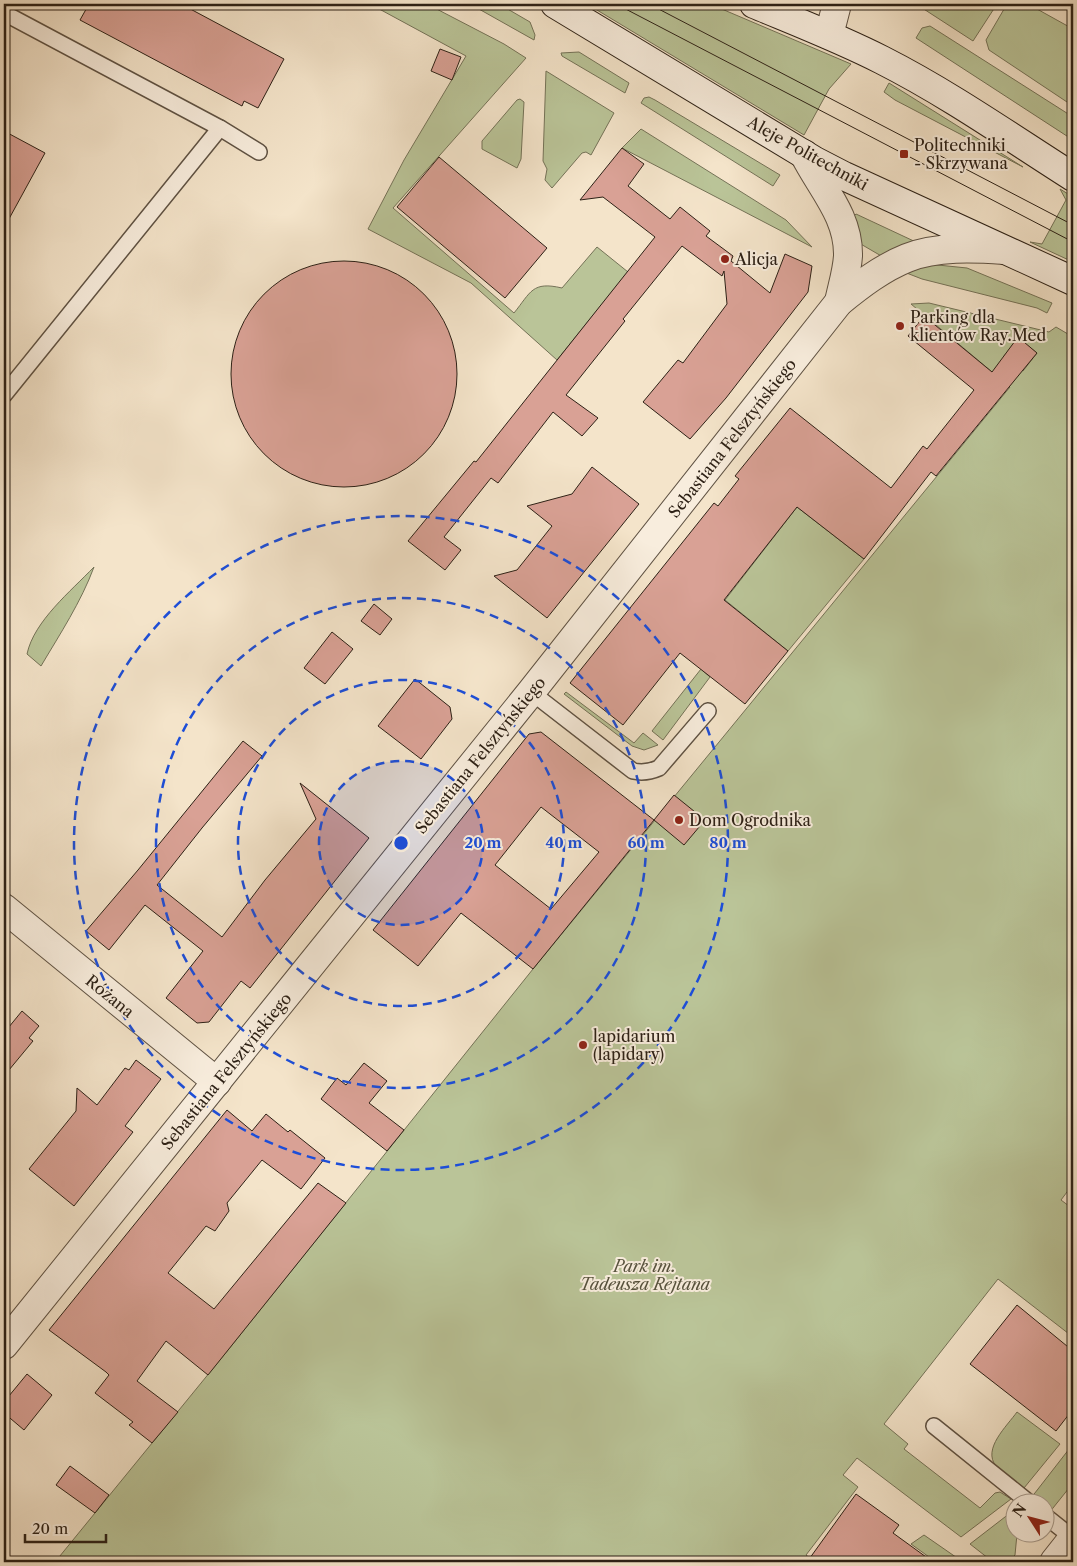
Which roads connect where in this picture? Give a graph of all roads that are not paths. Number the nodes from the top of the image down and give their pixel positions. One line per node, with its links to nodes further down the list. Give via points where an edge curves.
1 (555, 4): 8 (street, Aleje Politechniki)
2 (754, 4): 5 (street)
3 (837, 4): 5 (street)
4 (4, 13): 6 (lane)
5 (829, 35): 9 (street, via 934,89)
6 (220, 128): 7 (lane); 13 (lane)
7 (258, 152)
8 (804, 154): 10 (street, Aleje Politechniki, via 844,176); 12 (street, Sebastiana Felsztyńskiego, via 832,200 846,232 848,255)
9 (1073, 177)
10 (1004, 250): 11 (street, Aleje Politechniki); 12 (street, Sebastiana Felsztyńskiego, via 973,248 908,257 876,274)
11 (1073, 280)
12 (838, 302): 14 (street, Sebastiana Felsztyńskiego)
13 (4, 395)
14 (531, 692): 15 (lane, via 632,771 638,772 659,768); 17 (street, Sebastiana Felsztyńskiego)
15 (708, 711)
16 (4, 908): 17 (street, Różana)
17 (217, 1082): 18 (street, Sebastiana Felsztyńskiego)
18 (4, 1345)
19 (934, 1426): 20 (lane)
20 (1019, 1494)
21 (1054, 1532): 22 (lane)
22 (1065, 1551)

